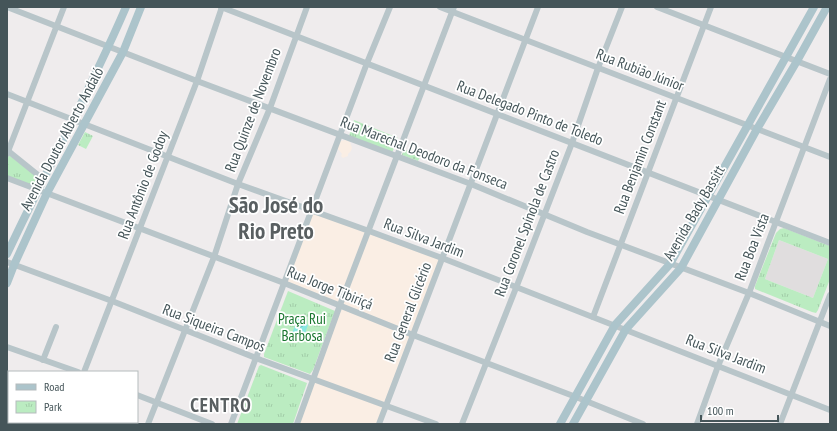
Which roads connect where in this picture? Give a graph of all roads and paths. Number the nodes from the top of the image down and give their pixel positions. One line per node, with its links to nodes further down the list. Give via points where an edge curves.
1 (7, 7): 16 (street, Rua Marechal Deodoro da Fonseca)
2 (64, 7): 18 (street)
3 (126, 7): 21 (main road, Avenida Doutor Alberto Andaló)
4 (141, 7): 22 (main road, Avenida Doutor Alberto Andaló)
5 (222, 7): 19 (street, Rua Delegado Pinto de Toledo); 29 (street, Rua Antônio de Godoy)
6 (307, 7): 19 (street, Rua Quinze de Novembro)
7 (390, 7): 25 (street)
8 (440, 7): 15 (street, Rua Rubião Júnior)
9 (538, 7): 20 (street, Rua General Glicério)
10 (622, 7): 26 (street, Rua Coronel Spínola de Castro)
11 (657, 7): 17 (street)
12 (711, 7): 17 (street, Rua Benjamin Constant)
13 (814, 7): 23 (main road, Avenida Bady Bassitt)
14 (827, 7): 24 (main road, Avenida Bady Bassitt)
15 (453, 9): 20 (street, Rua Rubião Júnior); 30 (street)
16 (24, 10): 18 (street, Rua Marechal Deodoro da Fonseca)
17 (704, 25): 23 (street); 32 (street, Rua Benjamin Constant)
18 (57, 26): 21 (street, Rua Marechal Deodoro da Fonseca); 33 (street)
19 (296, 35): 25 (street, Rua Delegado Pinto de Toledo); 34 (street, Rua Quinze de Novembro)
20 (526, 40): 26 (street, Rua Rubião Júnior); 35 (street, Rua General Glicério)
21 (109, 47): 22 (street, Rua Marechal Deodoro da Fonseca); 36 (main road, Avenida Doutor Alberto Andaló)
22 (123, 52): 29 (street, Rua Marechal Deodoro da Fonseca); 37 (main road, Avenida Doutor Alberto Andaló)
23 (786, 56): 24 (street); 38 (main road, Avenida Bady Bassitt)
24 (798, 61): 27 (street); 39 (main road, Avenida Bady Bassitt)
25 (367, 63): 30 (street, Rua Delegado Pinto de Toledo); 40 (street)
26 (598, 68): 32 (street, Rua Rubião Júnior); 41 (street, Rua Coronel Spínola de Castro)
27 (830, 74)
28 (830, 79): 42 (street, Rua Boa Vista)
29 (197, 81): 34 (street, Rua Marechal Deodoro da Fonseca); 44 (street, Rua Antônio de Godoy)
30 (425, 86): 35 (street, Rua Delegado Pinto de Toledo); 45 (street)
31 (7, 94): 33 (street, Rua Silva Jardim)
32 (676, 98): 38 (street, Rua Rubião Júnior); 47 (street, Rua Benjamin Constant)
33 (28, 102): 36 (street, Rua Silva Jardim); 43 (street)
34 (270, 108): 40 (street, Rua Marechal Deodoro da Fonseca); 50 (street, Rua Quinze de Novembro)
35 (497, 114): 41 (street, Rua Delegado Pinto de Toledo); 51 (street, Rua General Glicério)
36 (74, 119): 37 (street, Rua Silva Jardim); 49 (main road, Avenida Doutor Alberto Andaló)
37 (85, 124): 44 (street, Rua Silva Jardim); 53 (main road, Avenida Doutor Alberto Andaló)
38 (748, 126): 39 (street, Rua Rubião Júnior); 54 (main road, Avenida Bady Bassitt)
39 (757, 129): 42 (street, Rua Rubião Júnior); 55 (main road, Avenida Bady Bassitt)
40 (341, 135): 45 (street, Rua Marechal Deodoro da Fonseca); 56 (street)
41 (572, 143): 47 (street, Rua Delegado Pinto de Toledo); 57 (street, Rua Coronel Spínola de Castro)
42 (805, 147): 46 (street, Rua Rubião Júnior); 58 (street, Rua Boa Vista)
43 (7, 152): 49 (street)
44 (167, 156): 50 (street, Rua Silva Jardim); 59 (street, Rua Antônio de Godoy)
45 (397, 156): 51 (street, Rua Marechal Deodoro da Fonseca); 60 (street)
46 (830, 157)
47 (648, 172): 54 (street, Rua Delegado Pinto de Toledo); 62 (street, Rua Benjamin Constant)
48 (7, 178): 52 (street, Rua Jorge Tibiriçá)
49 (43, 179): 52 (main road, Avenida Doutor Alberto Andaló)
50 (238, 184): 56 (street, Rua Silva Jardim); 64 (street, Rua Quinze de Novembro)
51 (471, 184): 57 (street, Rua Marechal Deodoro da Fonseca); 65 (street, Rua General Glicério)
52 (37, 189): 53 (street, Rua Jorge Tibiriçá); 63 (main road, Avenida Doutor Alberto Andaló)
53 (47, 193): 59 (street, Rua Jorge Tibiriçá); 66 (main road, Avenida Doutor Alberto Andaló)
54 (708, 195): 55 (street, Rua Delegado Pinto de Toledo); 67 (main road, Avenida Bady Bassitt)
55 (719, 200): 58 (street, Rua Delegado Pinto de Toledo); 68 (main road, Avenida Bady Bassitt)
56 (312, 210): 60 (street, Rua Silva Jardim); 70 (street)
57 (544, 214): 62 (street, Rua Marechal Deodoro da Fonseca); 71 (street, Rua Coronel Spínola de Castro)
58 (776, 222): 61 (street, Rua Delegado Pinto de Toledo); 72 (street, Rua Boa Vista)
59 (140, 229): 64 (street, Rua Jorge Tibiriçá); 74 (street, Rua Antônio de Godoy)
60 (369, 230): 65 (street, Rua Silva Jardim); 75 (street)
61 (830, 243)
62 (620, 244): 67 (street, Rua Marechal Deodoro da Fonseca); 76 (street, Rua Benjamin Constant)
63 (7, 254)
64 (214, 257): 70 (street, Rua Jorge Tibiriçá); 82 (street, Rua Quinze de Novembro)
65 (442, 258): 71 (street, Rua Silva Jardim); 83 (street, Rua General Glicério)
66 (10, 263): 69 (main road, Avenida Doutor Alberto Andaló); 74 (street, Rua Siqueira Campos)
67 (670, 264): 68 (street, Rua Marechal Deodoro da Fonseca); 78 (main road, Avenida Bady Bassitt)
68 (681, 268): 72 (street, Rua Marechal Deodoro da Fonseca); 81 (main road, Avenida Bady Bassitt)
69 (7, 283)
70 (284, 283): 75 (street, Rua Jorge Tibiriçá); 85 (street)
71 (516, 288): 76 (street, Rua Silva Jardim); 87 (street, Rua Coronel Spínola de Castro)
72 (749, 293): 77 (street, Rua Marechal Deodoro da Fonseca); 88 (street, Rua Boa Vista)
73 (830, 295): 77 (street)
74 (112, 301): 82 (street, Rua Siqueira Campos); 90 (street, Rua Antônio de Godoy)
75 (340, 305): 83 (street, Rua Jorge Tibiriçá); 91 (street)
76 (593, 317): 78 (street, Rua Silva Jardim)
77 (820, 322): 79 (street, Rua Marechal Deodoro da Fonseca); 92 (street)
78 (615, 325): 81 (street, Rua Silva Jardim); 94 (main road, Avenida Bady Bassitt)
79 (830, 326)
80 (56, 327): 86 (street)
81 (626, 329): 88 (street, Rua Silva Jardim); 95 (main road, Avenida Bady Bassitt)
82 (184, 330): 85 (street, Rua Siqueira Campos); 96 (street, Rua Quinze de Novembro)
83 (413, 335): 87 (street, Rua Jorge Tibiriçá); 97 (street, Rua General Glicério)
84 (7, 347): 86 (street)
85 (256, 358): 91 (street, Rua Siqueira Campos); 101 (street)
86 (43, 360): 89 (street)
87 (486, 362): 94 (street, Rua Jorge Tibiriçá); 105 (street, Rua Coronel Spínola de Castro)
88 (718, 366): 92 (street, Rua Silva Jardim); 109 (street, Rua Boa Vista)
89 (75, 371)
90 (84, 371)
91 (313, 379): 97 (street, Rua Siqueira Campos); 102 (street)
92 (792, 394): 98 (street, Rua Silva Jardim); 110 (street)
93 (138, 395): 96 (street)
94 (576, 396): 95 (street, Rua Jorge Tibiriçá); 106 (main road, Avenida Bady Bassitt)
95 (586, 401): 107 (main road, Avenida Bady Bassitt); 108 (street, Rua Jorge Tibiriçá)
96 (156, 403): 99 (street, Rua Quinze de Novembro); 100 (street)
97 (386, 406): 103 (street, Rua General Glicério); 104 (street, Rua Siqueira Campos)
98 (830, 410)
99 (148, 424)
100 (212, 424)
101 (231, 424)
102 (297, 424)
103 (379, 424)
104 (436, 424)
105 (462, 424)
106 (560, 424)
107 (573, 424)
108 (643, 424)
109 (697, 424)
110 (780, 424)

